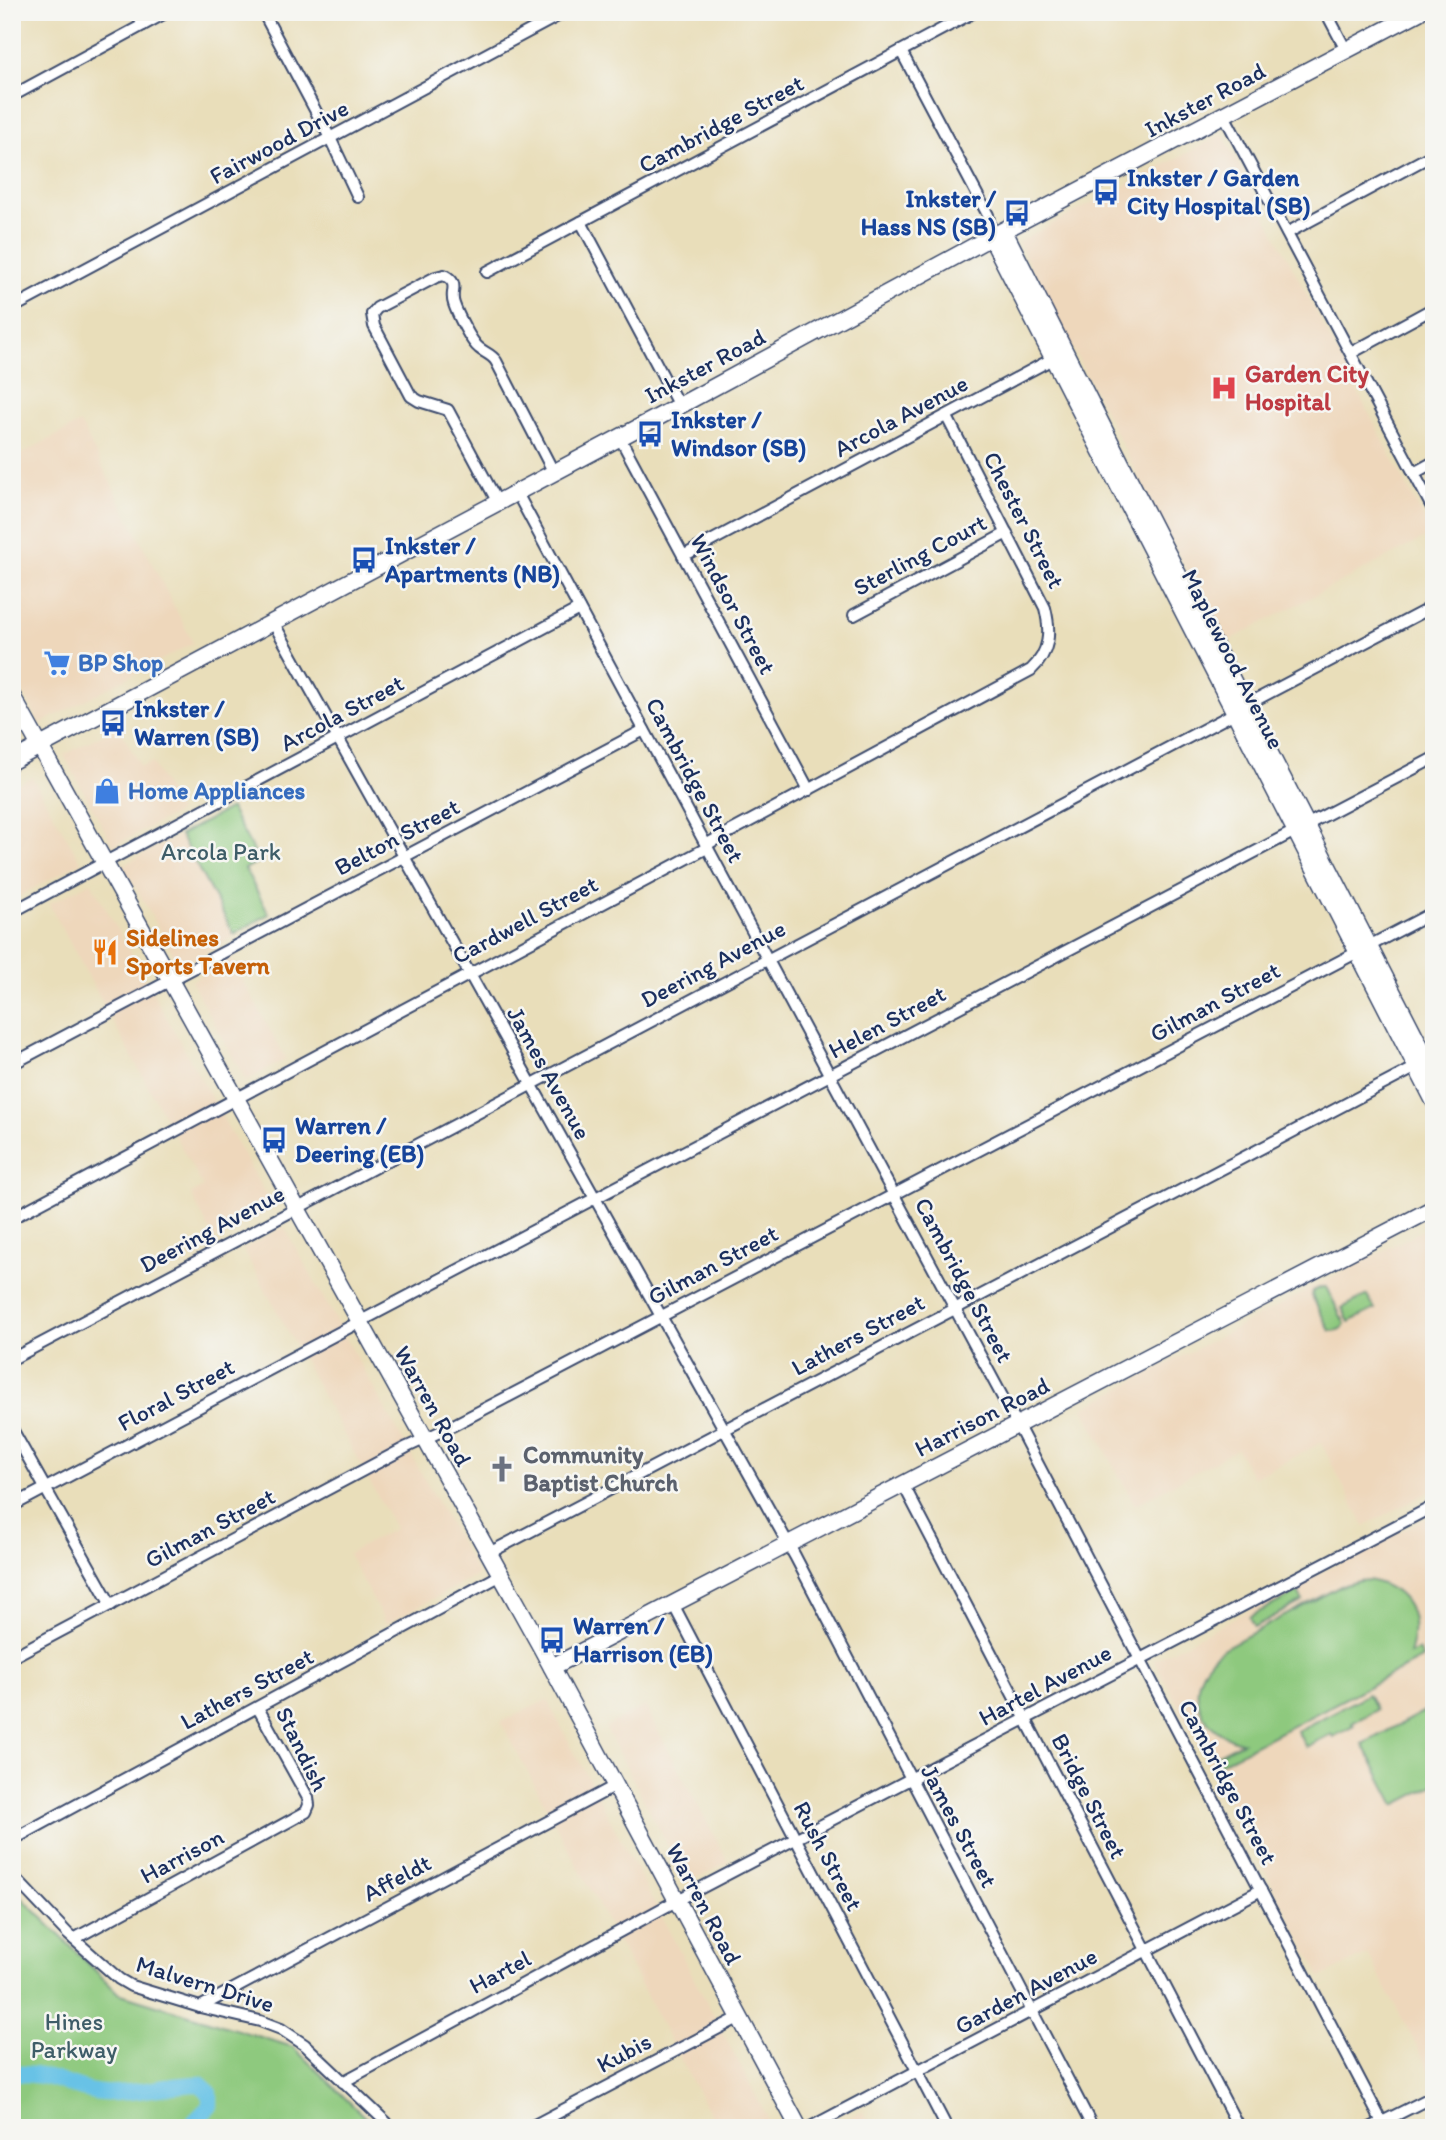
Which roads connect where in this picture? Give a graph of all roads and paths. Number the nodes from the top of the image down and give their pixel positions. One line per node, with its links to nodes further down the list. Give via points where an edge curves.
1 (136, 12): 8 (street)
2 (167, 12): 8 (street)
3 (263, 12): 13 (street)
4 (565, 12): 13 (street, Fairwood Drive)
5 (974, 12): 10 (street, Cambridge Street)
6 (1326, 12): 9 (street)
7 (1419, 12): 9 (main road, Inkster Road)
8 (143, 25): 11 (street)
9 (1346, 50): 12 (main road, Inkster Road)
10 (901, 51): 16 (street, Cambridge Street); 18 (street)
11 (12, 96)
12 (1224, 115): 17 (street); 18 (main road, Inkster Road)
13 (331, 138): 15 (street); 21 (street, Fairwood Drive)
14 (1434, 154): 17 (street)
15 (358, 197)
16 (581, 222): 19 (street, Cambridge Street); 24 (street)
17 (1287, 233): 22 (street)
18 (998, 234): 23 (main road, Maplewood Avenue); 24 (main road, Inkster Road)
19 (487, 272)
20 (1434, 308): 22 (street)
21 (12, 309)
22 (1350, 353): 29 (street)
23 (1059, 355): 25 (street, Arcola Avenue); 41 (main road, Maplewood Avenue)
24 (679, 406): 26 (main road, Inkster Road)
25 (946, 415): 33 (street, Chester Street); 34 (street, Arcola Avenue)
26 (620, 438): 28 (main road, Inkster Road); 34 (street, Windsor Street)
27 (1434, 462): 29 (street)
28 (554, 473): 30 (main road, Inkster Road); 31 (street, via 493,357 475,344 454,304 451,279 436,277 377,308 372,314 374,326 411,396 448,410)
29 (1414, 473): 32 (street)
30 (517, 493): 31 (main road, Inkster Road); 36 (street, Cambridge Street)
31 (498, 503): 38 (main road, Inkster Road)
32 (1434, 511)
33 (1007, 533): 37 (street, Sterling Court); 39 (street, Chester Street, via 1045,608 1050,631)
34 (683, 556): 47 (street, Windsor Street)
35 (1434, 606): 41 (street, Deering Avenue)
36 (579, 609): 42 (street, Cambridge Street); 43 (street, Arcola Street)
37 (854, 615)
38 (273, 622): 43 (street, James Avenue); 44 (main road, Inkster Road)
39 (1047, 648): 47 (street, Cardwell Street, via 1036,665 1020,677)
40 (12, 696): 44 (main road, Warren Road)
41 (1240, 709): 48 (main road, Maplewood Avenue); 55 (street, Deering Avenue)
42 (644, 730): 49 (street, Cambridge Street); 50 (street, Belton Street)
43 (339, 738): 50 (street, James Avenue); 51 (street, Arcola Street)
44 (40, 747): 46 (main road, Inkster Road); 51 (main road, Warren Road)
45 (1434, 758): 48 (street, Helen Street)
46 (12, 761)
47 (809, 790): 49 (street, Cardwell Street)
48 (1302, 829): 54 (main road, Maplewood Avenue); 60 (street, Helen Street)
49 (707, 846): 55 (street, Cambridge Street); 56 (street, Cardwell Street)
50 (405, 856): 56 (street, James Avenue); 57 (street, Belton Street)
51 (105, 863): 52 (street, Arcola Street); 57 (main road, Warren Road)
52 (12, 912)
53 (1434, 912): 54 (street, Gilman Street)
54 (1363, 949): 59 (main road, Maplewood Avenue); 64 (street, Gilman Street)
55 (768, 959): 60 (street, Cambridge Street); 61 (street, Deering Avenue)
56 (469, 974): 61 (street, James Avenue); 62 (street, Cardwell Street)
57 (169, 981): 58 (street, Belton Street); 62 (main road, Warren Road)
58 (12, 1063)
59 (1428, 1065): 63 (main road, Maplewood Avenue); 69 (street, Lathers Street)
60 (831, 1075): 64 (street, Cambridge Street); 65 (street, Helen Street)
61 (531, 1084): 65 (street, James Avenue); 66 (street, Deering Avenue)
62 (236, 1100): 66 (main road, Warren Road); 68 (street, Cardwell Street)
63 (1434, 1101)
64 (894, 1194): 69 (street, Cambridge Street); 70 (street, Gilman Street)
65 (595, 1198): 70 (street, James Avenue); 71 (street, Helen Street)
66 (296, 1208): 71 (main road, Warren Road); 72 (street, Deering Avenue)
67 (1434, 1208): 73 (main road, Harrison Road)
68 (12, 1217)
69 (955, 1308): 73 (street, Cambridge Street); 75 (street, Lathers Street)
70 (660, 1316): 75 (street, James Avenue); 76 (street, Gilman Street)
71 (359, 1321): 76 (main road, Warren Road); 78 (street, Floral Street)
72 (12, 1359)
73 (1017, 1424): 77 (main road, Harrison Road); 87 (street, Cambridge Street)
74 (12, 1429): 78 (street)
75 (724, 1429): 81 (street, James Avenue); 82 (street, Lathers Street)
76 (425, 1440): 82 (main road, Warren Road); 85 (street, Gilman Street)
77 (903, 1484): 81 (main road, Harrison Road); 90 (street, Bridge Street)
78 (46, 1489): 79 (street, Floral Street); 85 (street)
79 (12, 1506)
80 (1434, 1506): 87 (street, Hartel Avenue)
81 (787, 1544): 84 (main road, Harrison Road); 91 (street, James Street)
82 (489, 1553): 83 (main road, Warren Road)
83 (501, 1575): 88 (main road, Warren Road); 89 (street, Lathers Street)
84 (673, 1604): 88 (main road, Harrison Road); 95 (street, Rush Street)
85 (111, 1605): 86 (street, Gilman Street)
86 (12, 1657)
87 (1140, 1659): 90 (street, Hartel Avenue); 97 (street, Cambridge Street)
88 (552, 1667): 92 (main road, Warren Road)
89 (258, 1708): 93 (street, Standish, via 308,1798); 94 (street, Lathers Street)
90 (1026, 1720): 91 (street, Hartel Avenue); 100 (street, Bridge Street)
91 (912, 1779): 95 (street, Hartel Avenue); 102 (street, James Street)
92 (615, 1786): 98 (main road, Warren Road); 101 (street, Affeldt)
93 (308, 1809): 99 (street, Harrison)
94 (12, 1840)
95 (796, 1840): 98 (street, Hartel Avenue); 104 (street, Rush Street)
96 (12, 1875): 99 (street, Malvern Drive)
97 (1261, 1891): 100 (street, Garden Avenue); 107 (street, Cambridge Street)
98 (676, 1901): 103 (main road, Warren Road); 105 (street, Hartel)
99 (74, 1939): 101 (street, Malvern Drive, via 131,1986)
100 (1146, 1951): 102 (street, Garden Avenue); 114 (street, Bridge Street)
101 (200, 2007): 105 (street, Malvern Drive, via 281,2029)
102 (1032, 2012): 104 (street, Garden Avenue); 113 (street, James Street)
103 (740, 2017): 109 (street, Kubis); 110 (main road, Warren Road)
104 (917, 2071): 111 (street, Garden Avenue); 112 (street, Rush Street)
105 (343, 2082): 108 (street, Malvern Drive)
106 (1434, 2096): 107 (street)
107 (1384, 2125): 115 (street)
108 (390, 2128)
109 (529, 2128)
110 (799, 2128)
111 (809, 2128)
112 (947, 2128)
113 (1093, 2128)
114 (1239, 2128)
115 (1370, 2128)

